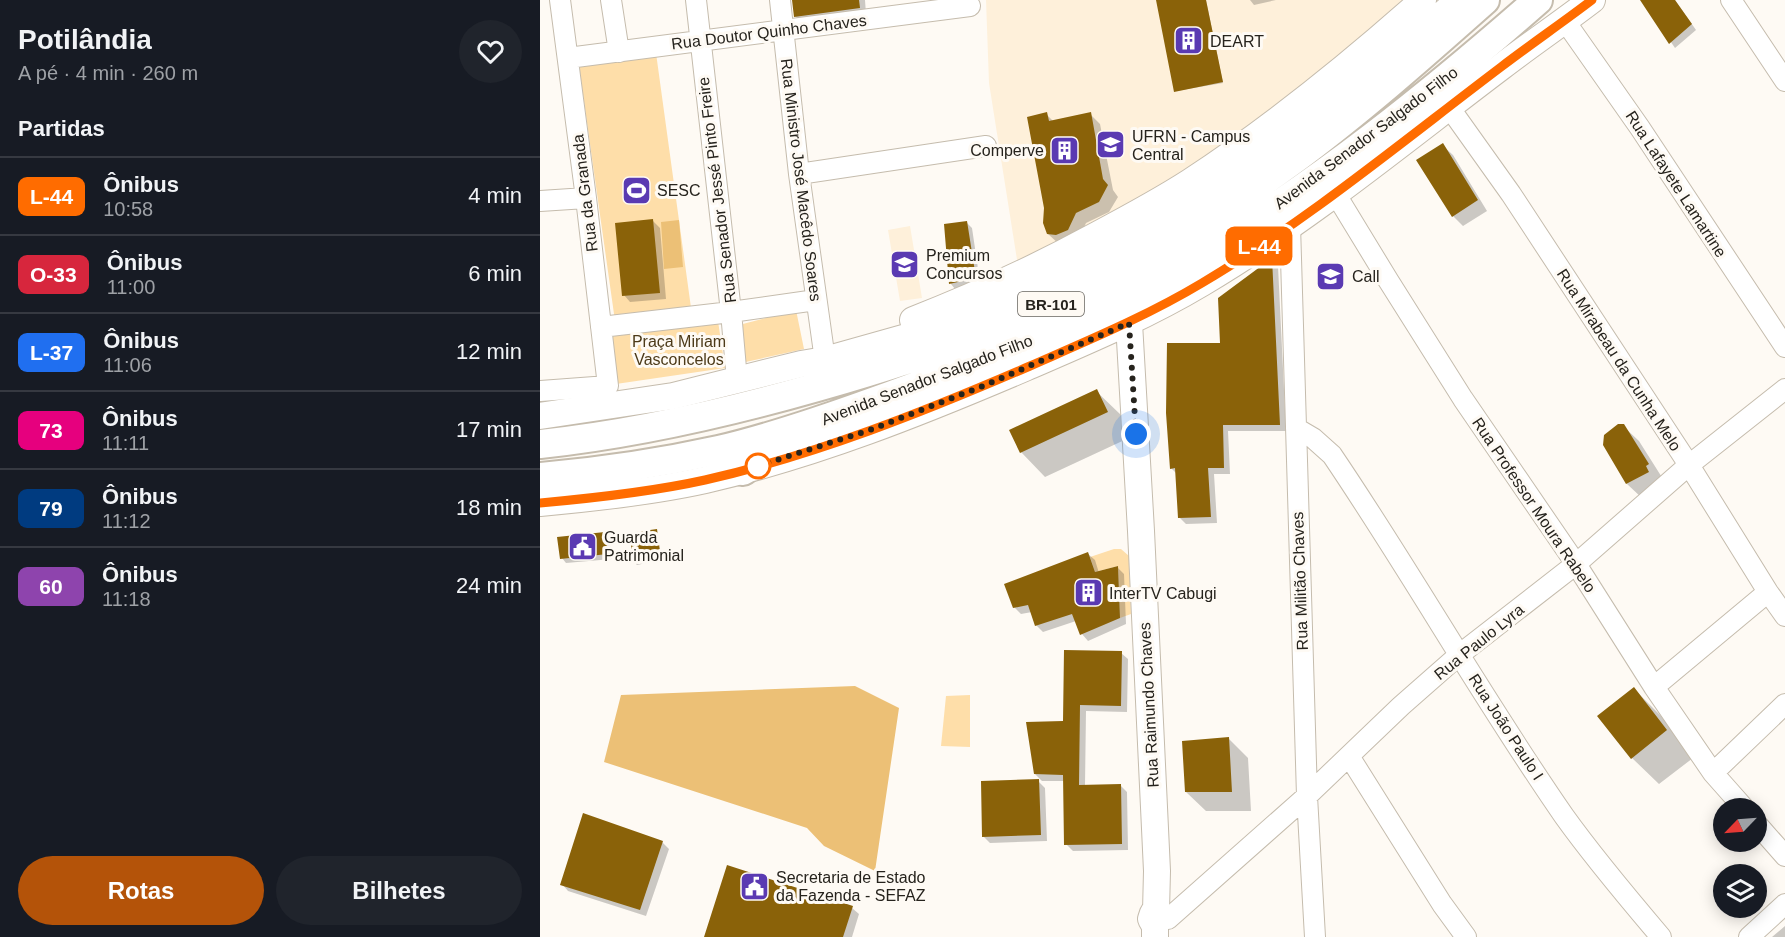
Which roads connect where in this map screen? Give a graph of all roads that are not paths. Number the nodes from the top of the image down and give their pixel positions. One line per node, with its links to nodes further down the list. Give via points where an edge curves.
1 (560, 0): 17 (street, Rua da Granada)
2 (611, 0): 16 (street)
3 (696, 0): 15 (street, Rua Senador Jessé Pinto Freire)
4 (780, 0): 14 (street, Rua Ministro José Macêdo Soares)
5 (1423, 0): 12 (main road)
6 (1459, 0): 31 (main road, via 1292,141 1143,238 953,324)
7 (1485, 0): 38 (highway, Avenida Senador Salgado Filho / BR-101, via 1365,104 1293,160 1169,242 1089,287 960,343 866,374 682,422)
8 (1592, 0): 13 (main road, Avenida Senador Salgado Filho)
9 (1731, 0): 18 (street)
10 (1533, 5): 36 (highway, Avenida Senador Salgado Filho / BR-101, via 1385,127 1299,191 1193,260 1022,344)
11 (970, 6): 14 (street, Rua Doutor Quinho Chaves)
12 (1405, 10): 31 (main road, via 1352,61 1189,183 1030,270)
13 (1563, 16): 19 (main road, Avenida Senador Salgado Filho); 30 (street, Rua Lafayete Lamartine)
14 (783, 30): 15 (street, Rua Doutor Quinho Chaves); 21 (street, Rua Ministro José Macêdo Soares)
15 (700, 40): 16 (street, Rua Doutor Quinho Chaves); 27 (street, Rua Senador Jessé Pinto Freire)
16 (619, 52): 17 (street, Rua Doutor Quinho Chaves)
17 (568, 58): 23 (street, Rua da Granada)
18 (1785, 81)
19 (1449, 107): 22 (main road, Avenida Senador Salgado Filho); 39 (street, Rua Mirabeau da Cunha Melo)
20 (986, 146): 21 (street)
21 (799, 174): 26 (street, Rua Ministro José Macêdo Soares)
22 (1335, 193): 25 (main road, Avenida Senador Salgado Filho); 43 (street, Rua Professor Moura Rabelo, via 1463,399)
23 (586, 198): 24 (street); 29 (street, Rua da Granada)
24 (540, 201)
25 (1290, 225): 28 (main road, Avenida Senador Salgado Filho, via 1201,284); 37 (street, Rua Militão Chaves)
26 (816, 300): 27 (street); 31 (street, Rua Ministro José Macêdo Soares)
27 (731, 312): 29 (street); 32 (street, Rua Senador Jessé Pinto Freire)
28 (1129, 323): 40 (main road, Avenida Senador Salgado Filho, via 870,430); 56 (main road, Rua Raimundo Chaves, via 1157,868 1147,885)
29 (600, 327): 34 (street, Rua da Granada, via 608,386)
30 (1785, 347)
31 (816, 358): 32 (main road)
32 (737, 380): 35 (main road, via 673,396)
33 (1785, 389): 39 (street, Rua Paulo Lyra)
34 (540, 391)
35 (540, 416)
36 (804, 427): 40 (highway); 41 (highway, Avenida Senador Salgado Filho / BR-101, via 657,462)
37 (1296, 428): 46 (street, Rua João Paulo I, via 1332,455); 51 (street, Rua Militão Chaves)
38 (540, 444)
39 (1689, 465): 43 (street, Rua Paulo Lyra); 44 (street, Rua Mirabeau da Cunha Melo)
40 (742, 471): 42 (main road, Avenida Senador Salgado Filho, via 647,490)
41 (540, 477)
42 (540, 503)
43 (1576, 564): 46 (street, Rua Paulo Lyra); 47 (street, Rua Professor Moura Rabelo)
44 (1768, 592): 45 (street, Rua Mirabeau da Cunha Melo); 47 (street)
45 (1785, 616)
46 (1459, 655): 49 (street, Rua Paulo Lyra); 59 (street, Rua João Paulo I, via 1565,817)
47 (1654, 687): 50 (street, Rua Professor Moura Rabelo)
48 (1785, 704): 50 (street)
49 (1349, 756): 51 (street, Rua Paulo Lyra); 58 (street)
50 (1713, 773): 52 (street, Rua Professor Moura Rabelo)
51 (1307, 796): 56 (street, Rua Paulo Lyra); 57 (street, Rua Militão Chaves)
52 (1735, 798)
53 (1767, 836): 54 (street)
54 (1785, 856)
55 (1785, 904): 60 (street)
56 (1161, 918)
57 (1315, 937)
58 (1466, 937)
59 (1661, 937)
60 (1749, 937)

